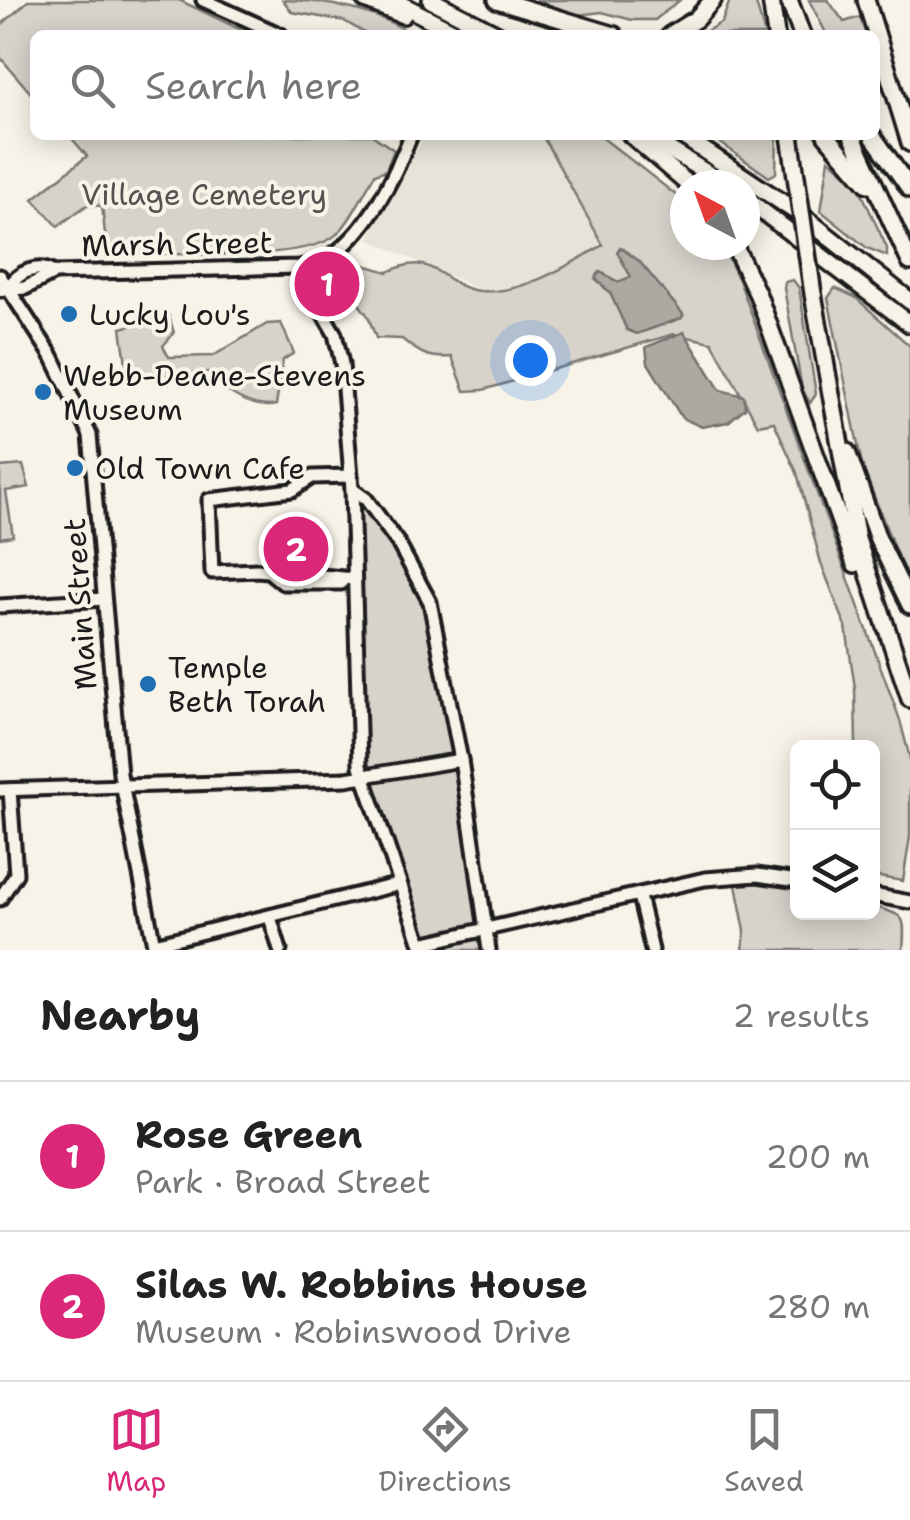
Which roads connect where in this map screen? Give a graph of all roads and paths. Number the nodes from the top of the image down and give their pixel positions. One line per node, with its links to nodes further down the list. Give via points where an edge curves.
1 (203, 0): 12 (street)
2 (365, 0): 11 (highway)
3 (393, 0): 11 (highway)
4 (431, 0): 14 (highway)
5 (496, 0): 15 (highway)
6 (713, 0): 16 (highway)
7 (771, 0): 17 (highway)
8 (789, 0): 18 (highway)
9 (797, 0): 19 (highway)
10 (866, 0): 20 (highway)
11 (431, 20): 13 (highway)
12 (270, 30)
13 (450, 30)
14 (488, 30)
15 (592, 30)
16 (678, 30)
17 (775, 30)
18 (800, 30)
19 (808, 30)
20 (875, 30)
21 (880, 46): 30 (highway)
22 (408, 140): 38 (street, Marsh Street, via 348,246 330,260)
23 (637, 140): 31 (highway)
24 (654, 140): 32 (highway)
25 (689, 140): 41 (highway, via 787,205)
26 (791, 140): 43 (highway, bridge)
27 (830, 140): 35 (highway, via 868,184)
28 (854, 140): 35 (highway)
29 (876, 140): 33 (highway)
30 (910, 143)
31 (672, 170)
32 (702, 170)
33 (910, 189)
34 (760, 209): 42 (highway)
35 (907, 255)
36 (741, 260): 49 (highway, via 871,609)
37 (278, 267): 38 (street, Marsh Street); 39 (street, Marsh Street, via 54,272 25,288); 40 (street)
38 (302, 267): 40 (street)
39 (3, 284): 46 (street, Main Street, via 56,364 90,436)
40 (310, 290): 44 (street, via 339,348)
41 (910, 301)
42 (910, 324)
43 (832, 406): 47 (highway, via 878,538); 49 (highway, via 857,539)
44 (352, 483): 45 (street); 45 (street, via 312,476 285,492 209,500 212,572); 51 (street, via 426,589)
45 (354, 580): 52 (street)
46 (104, 599): 48 (street); 53 (street, Main Street)
47 (910, 605)
48 (0, 606)
49 (886, 630): 50 (highway)
50 (910, 699)
51 (461, 760): 52 (street); 62 (street)
52 (362, 777): 53 (street); 56 (street)
53 (121, 784): 54 (street); 63 (street, Main Street)
54 (5, 790): 59 (street, via 16,874)
55 (790, 880): 57 (street, via 740,874)
56 (400, 884): 61 (street); 64 (street)
57 (639, 896): 62 (street); 67 (street)
58 (880, 896): 60 (street)
59 (0, 898)
60 (910, 902)
61 (270, 917): 63 (street); 65 (street)
62 (486, 929): 64 (street); 66 (street)
63 (154, 947)
64 (422, 947)
65 (280, 950)
66 (489, 950)
67 (652, 950)

